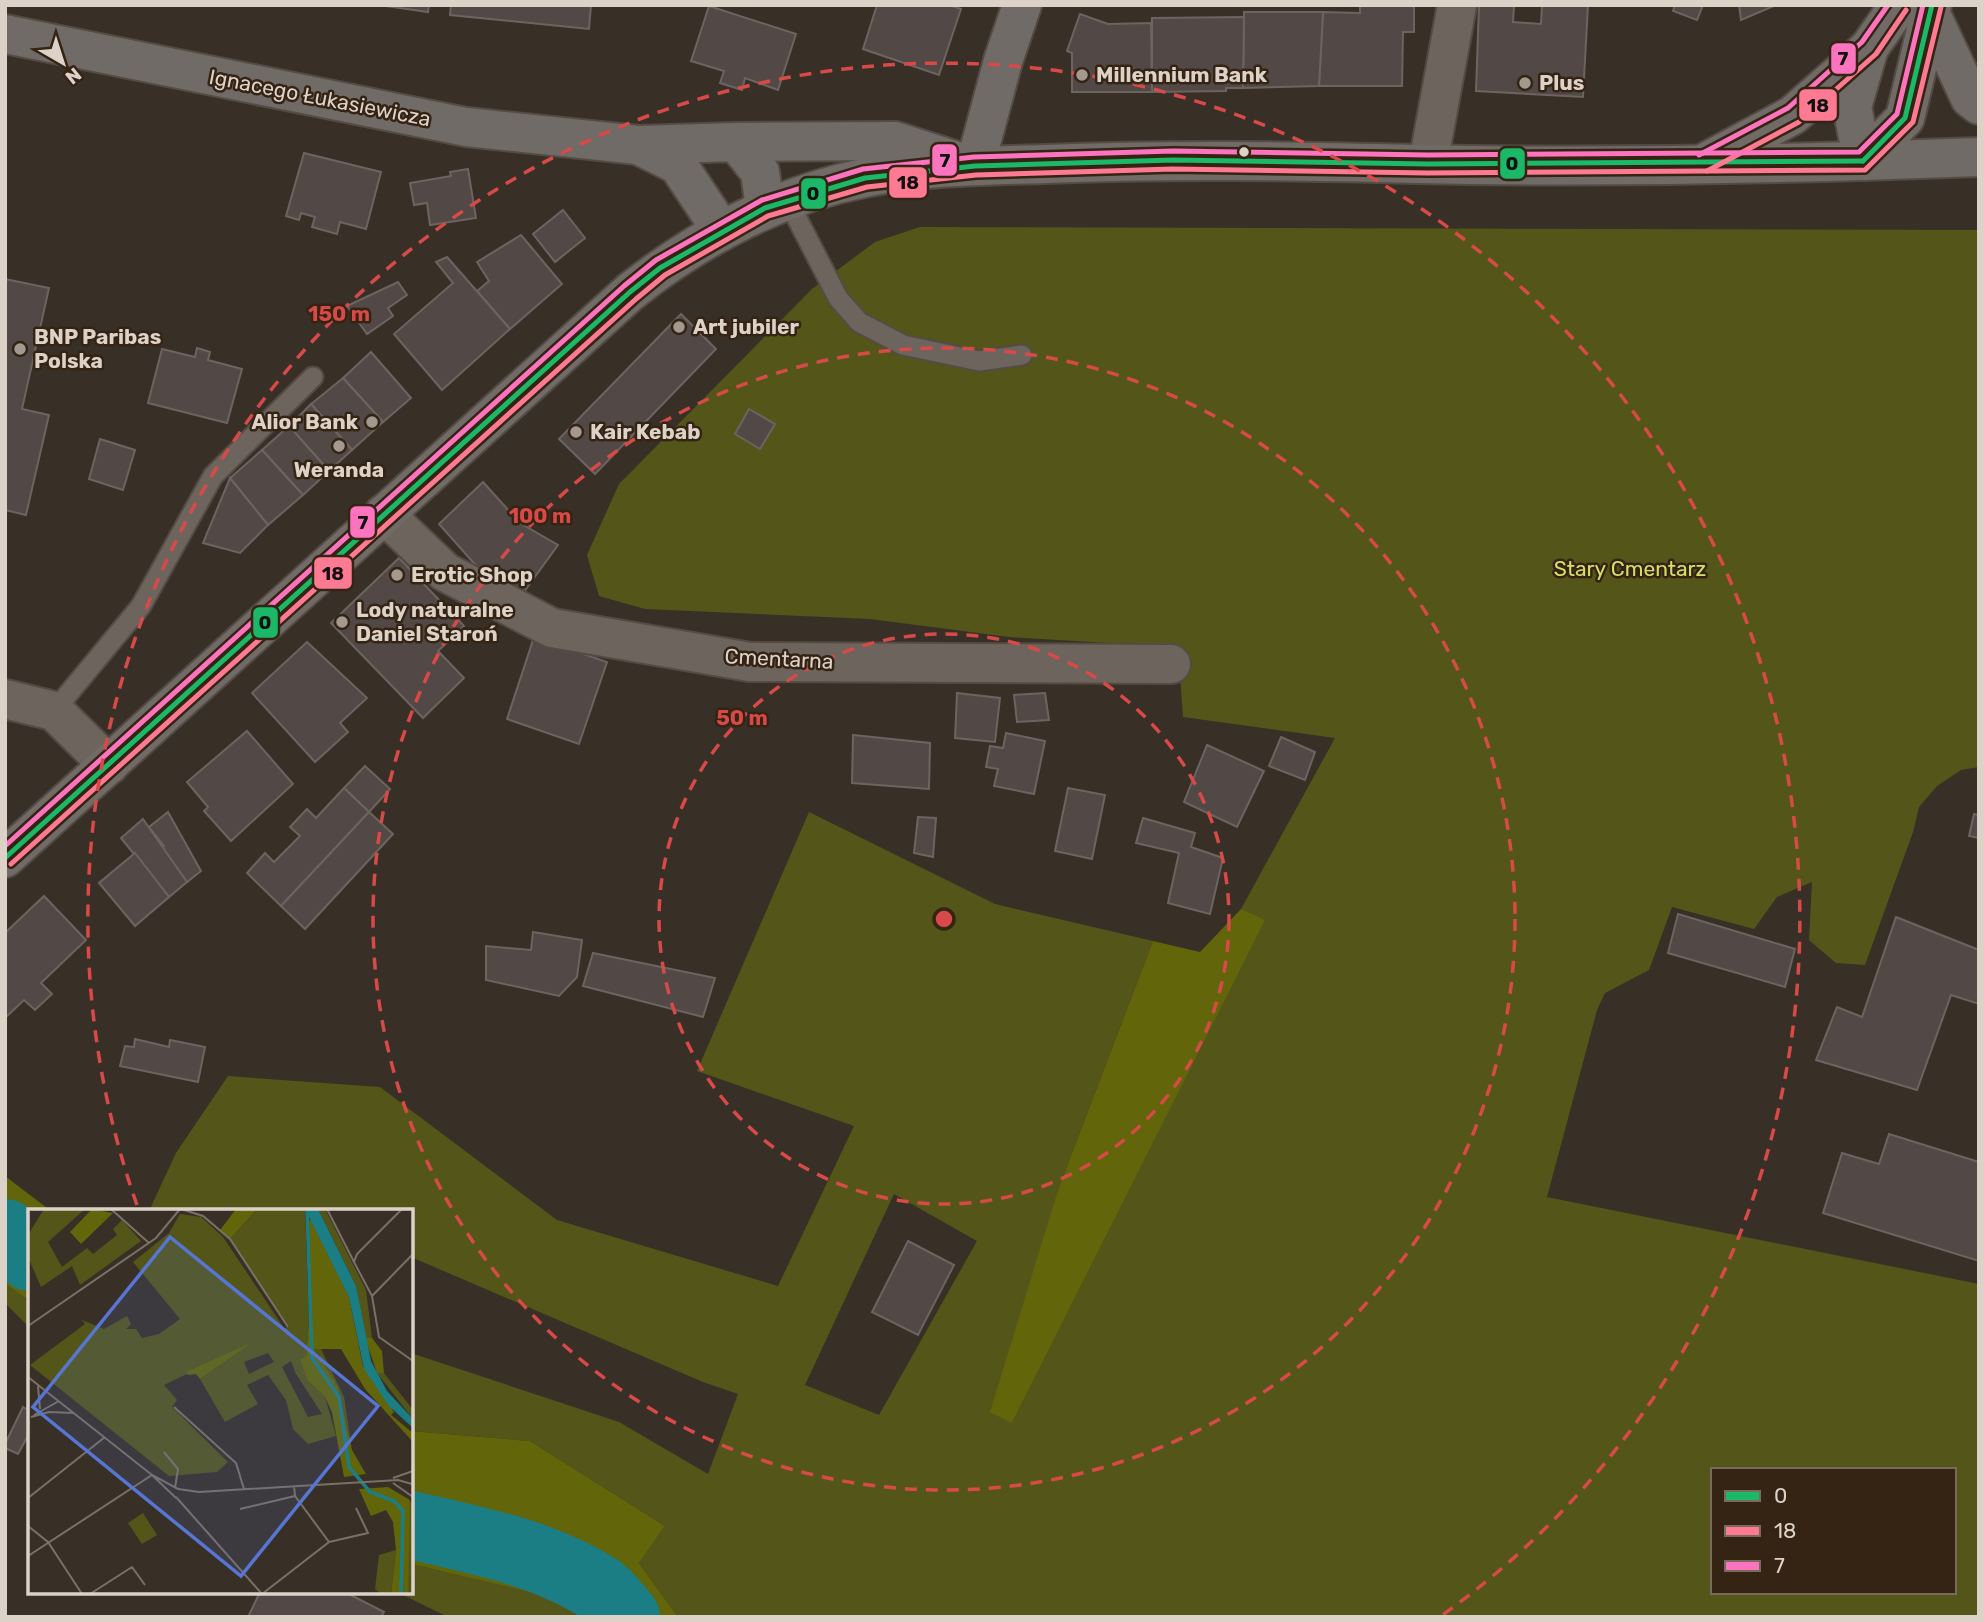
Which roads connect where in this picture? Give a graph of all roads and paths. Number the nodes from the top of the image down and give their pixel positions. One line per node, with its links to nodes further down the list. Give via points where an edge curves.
1 (1022, 5): 13 (main road)
2 (1457, 5): 12 (street)
3 (1920, 8): 5 (main road); 6 (main road, via 1970,98); 10 (main road, via 1905,118)
4 (5, 34): 8 (main road, Ignacego Łukasiewicza, via 466,127)
5 (1869, 48): 10 (main road, via 1852,107); 11 (main road, via 1793,115)
6 (1979, 105)
7 (736, 142): 8 (main road, Ignacego Łukasiewicza); 13 (main road, Ignacego Łukasiewicza, via 895,141); 14 (main road, via 760,172)
8 (638, 145): 15 (main road, Ignacego Łukasiewicza, via 678,165)
9 (1979, 157): 10 (main road)
10 (1863, 161): 11 (main road)
11 (1705, 163): 12 (main road)
12 (1428, 164): 13 (main road, via 1173,160)
13 (975, 166): 14 (main road, via 864,178)
14 (777, 205): 15 (main road); 16 (lane, via 859,322 903,345 979,361)
15 (722, 231): 18 (main road, via 630,292)
16 (1022, 355)
17 (313, 377): 21 (lane, via 213,476 141,606)
18 (384, 514): 19 (street, Cmentarna, via 444,572 552,628 750,662); 22 (main road)
19 (1171, 664)
20 (5, 699): 21 (street)
21 (54, 711): 22 (street)
22 (109, 765): 23 (main road)
23 (5, 858)

